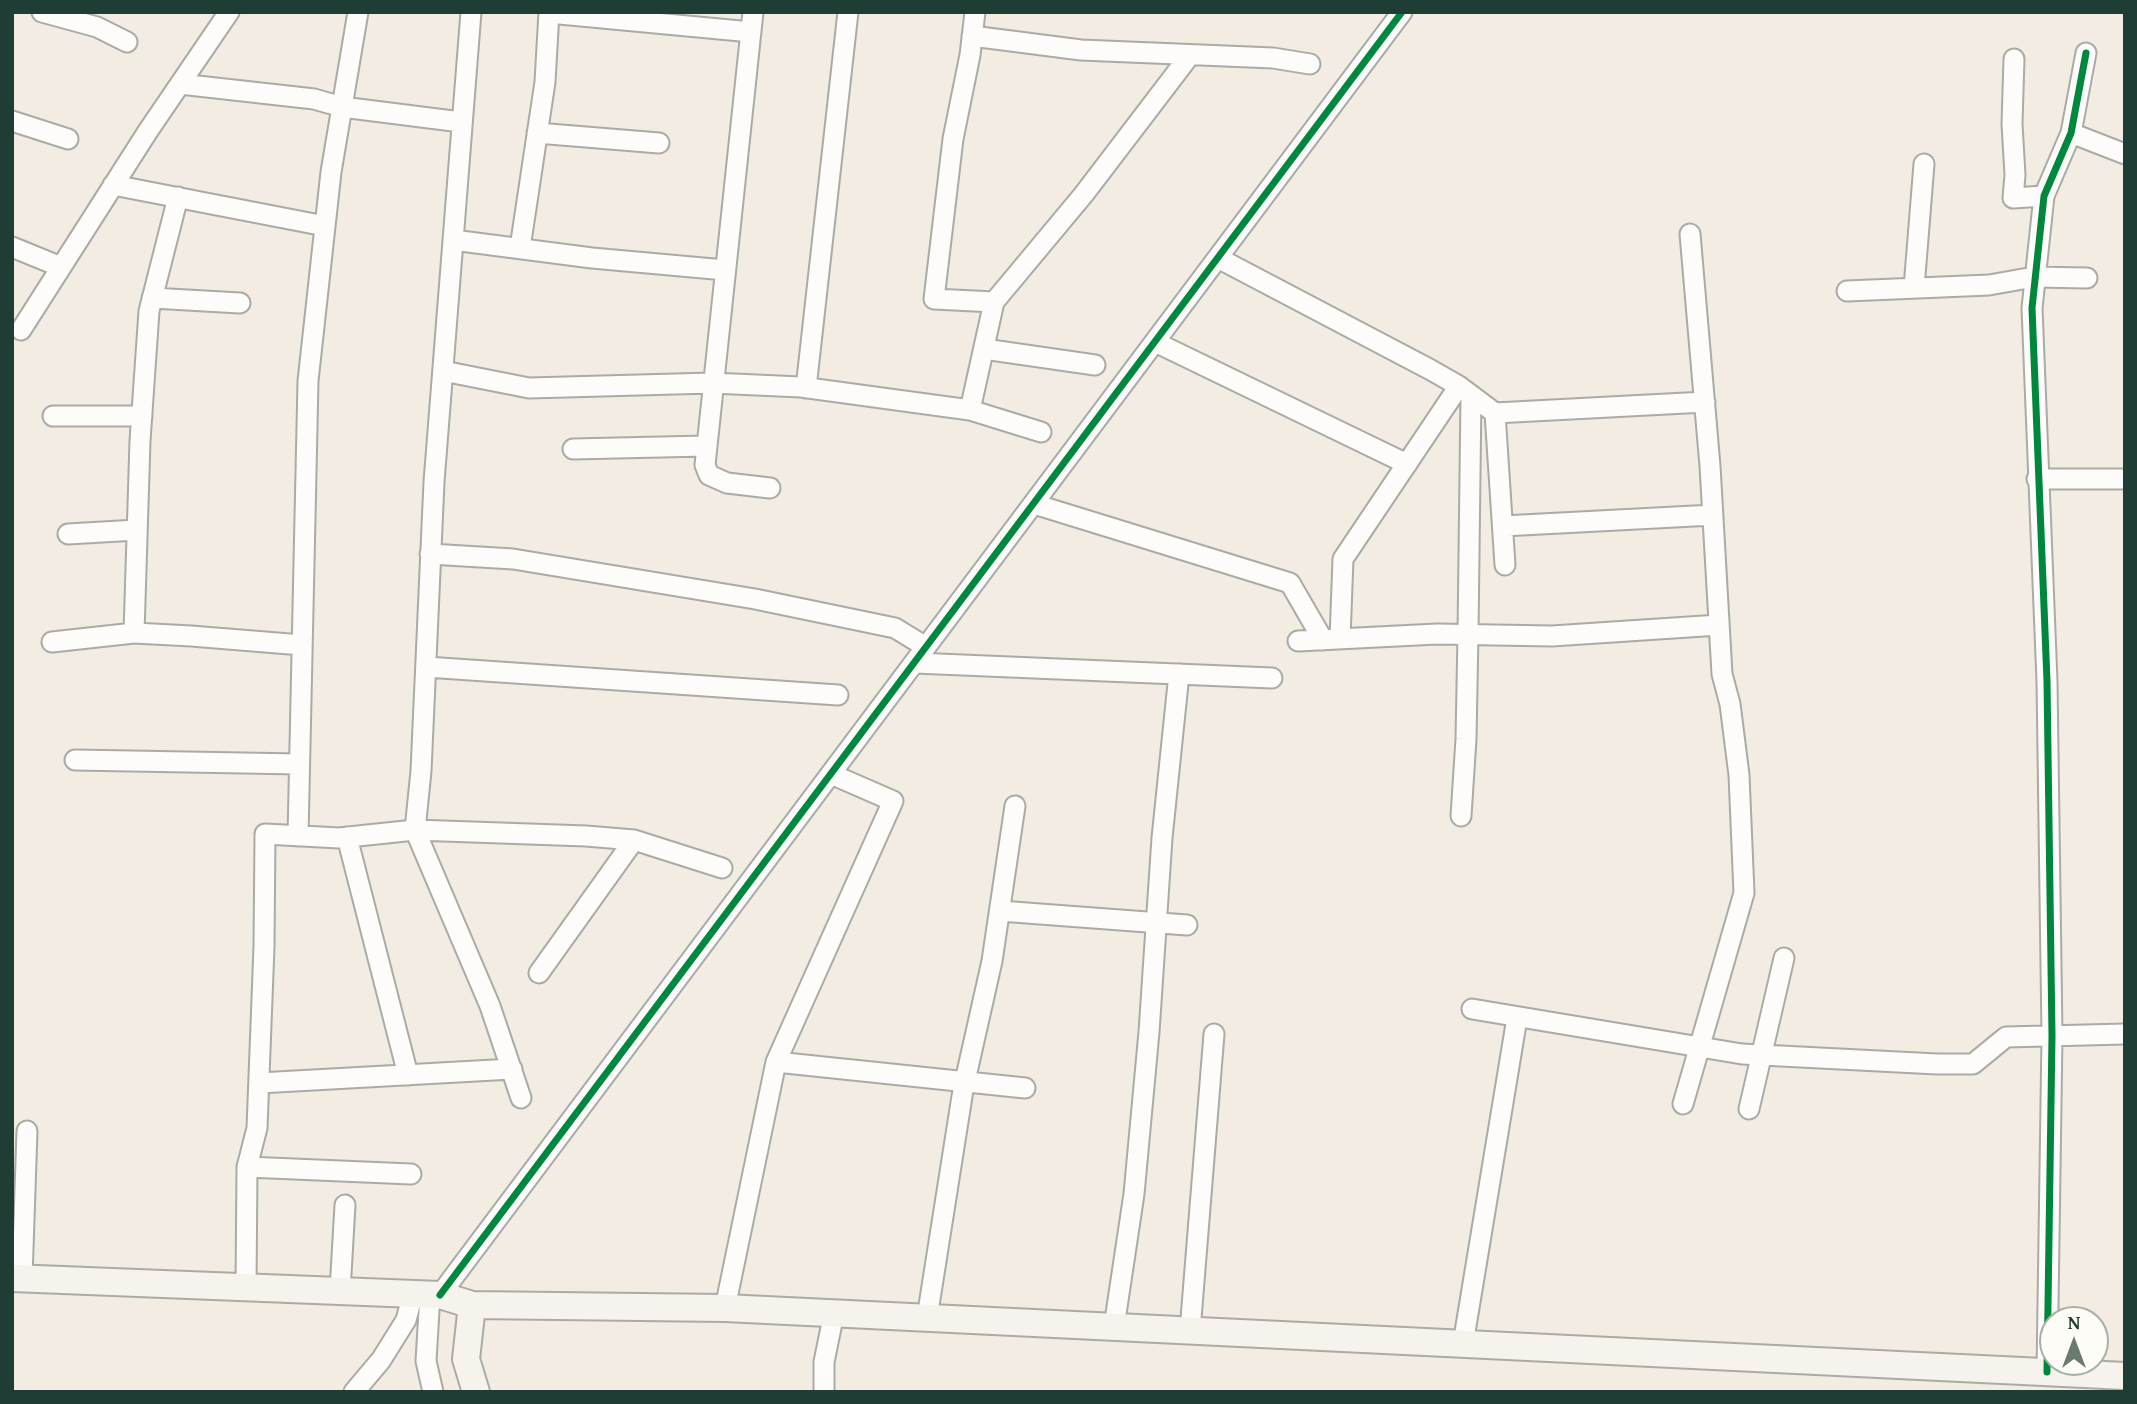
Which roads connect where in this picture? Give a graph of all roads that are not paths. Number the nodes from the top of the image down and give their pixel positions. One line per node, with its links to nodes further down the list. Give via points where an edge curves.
1 (42, 12): 11 (street, via 97,27)
2 (229, 12): 16 (street)
3 (358, 12): 17 (street)
4 (471, 12): 19 (street)
5 (848, 12): 50 (street)
6 (975, 12): 10 (street)
7 (1402, 12): 34 (street)
8 (549, 13): 9 (street); 20 (street)
9 (752, 22): 36 (street)
10 (972, 36): 13 (street, via 1081,50); 42 (street, via 953,139 934,299)
11 (127, 42)
12 (2086, 53): 21 (street)
13 (1190, 55): 15 (street); 42 (street)
14 (2014, 59): 27 (street, via 2013,198)
15 (1310, 64)
16 (180, 84): 17 (street, via 314,99); 26 (street)
17 (342, 107): 19 (street); 29 (street)
18 (12, 121): 22 (street)
19 (461, 122): 31 (street)
20 (537, 133): 23 (street); 33 (street)
21 (2071, 133): 24 (street); 27 (street)
22 (68, 139)
23 (659, 143)
24 (2125, 154)
25 (1924, 164): 39 (street)
26 (113, 185): 28 (street); 35 (street)
27 (2045, 196): 37 (street)
28 (177, 197): 29 (street); 41 (street)
29 (325, 226): 77 (street, via 308,381)
30 (1690, 234): 52 (street)
31 (453, 240): 33 (street); 48 (street)
32 (12, 247): 35 (street)
33 (520, 248): 36 (street)
34 (1218, 258): 45 (street); 51 (street)
35 (61, 267): 44 (street)
36 (725, 270): 49 (street)
37 (2034, 277): 38 (street); 39 (street, via 1989,285); 61 (street)
38 (2087, 278)
39 (1914, 288): 40 (street)
40 (1847, 291)
41 (152, 298): 43 (street); 56 (street)
42 (994, 302): 46 (street)
43 (240, 303)
44 (21, 330)
45 (1155, 342): 60 (street); 64 (street)
46 (984, 349): 47 (street); 53 (street)
47 (1095, 365)
48 (443, 371): 49 (street, via 529,388); 69 (street)
49 (712, 383): 50 (street); 58 (street)
50 (806, 388): 53 (street)
51 (1465, 391): 54 (street); 60 (street); 73 (street)
52 (1705, 402): 54 (street); 65 (street)
53 (970, 410): 57 (street)
54 (1495, 413): 66 (street)
55 (54, 416): 56 (street)
56 (142, 416): 67 (street)
57 (1041, 432)
58 (705, 446): 59 (street); 63 (street, via 709,475 727,483)
59 (573, 449)
60 (1407, 464): 74 (street, via 1343,559)
61 (2037, 478): 62 (street); 102 (street, via 2047,681)
62 (2125, 478)
63 (770, 488)
64 (1034, 504): 74 (street, via 1290,583); 78 (street)
65 (1713, 515): 66 (street); 71 (street)
66 (1503, 526): 70 (street)
67 (137, 530): 68 (street); 72 (street)
68 (68, 534)
69 (430, 554): 78 (street, via 513,559 755,599 895,628); 79 (street)
70 (1505, 565)
71 (1719, 625): 73 (street, via 1552,636); 103 (street, via 1722,674 1739,775 1744,893)
72 (134, 633): 76 (street); 77 (street)
73 (1468, 634): 74 (street); 87 (street)
74 (1332, 639): 75 (street)
75 (1298, 641)
76 (52, 642)
77 (302, 645): 84 (street)
78 (921, 655): 80 (street, via 1035,670); 85 (street)
79 (426, 667): 82 (street); 88 (street)
80 (1180, 674): 81 (street); 94 (street)
81 (1272, 678)
82 (838, 695)
83 (75, 760): 84 (street)
84 (299, 764): 89 (street)
85 (831, 774): 105 (street, via 893,801); 121 (street)
86 (1016, 806): 93 (street)
87 (1461, 816)
88 (415, 830): 90 (street); 91 (street); 106 (street)
89 (298, 836): 90 (street); 109 (street, via 265,834)
90 (347, 837): 107 (street)
91 (634, 840): 92 (street); 97 (street)
92 (722, 868)
93 (1000, 911): 94 (street); 108 (street)
94 (1157, 924): 95 (street); 127 (street, via 1134,1194)
95 (1187, 925)
96 (1784, 958): 104 (street)
97 (539, 972)
98 (1472, 1009): 99 (street)
99 (1517, 1018): 103 (street); 129 (street)
100 (1214, 1034): 128 (street)
101 (2125, 1034): 102 (street)
102 (2052, 1036): 104 (street, via 2006,1037 1973,1064); 123 (street)
103 (1700, 1047): 104 (street); 112 (street)
104 (1761, 1055): 113 (street)
105 (776, 1062): 108 (street); 124 (street)
106 (512, 1069): 107 (street); 111 (street)
107 (408, 1075): 109 (street)
108 (965, 1082): 110 (street); 126 (street)
109 (259, 1083): 115 (street, via 257,1128)
110 (1025, 1088)
111 (521, 1098)
112 (1683, 1104)
113 (1749, 1109)
114 (27, 1131): 118 (street)
115 (247, 1167): 116 (street); 119 (street)
116 (411, 1174)
117 (345, 1205): 120 (street)
118 (17, 1278): 119 (main road)
119 (246, 1287): 120 (main road)
120 (340, 1291): 121 (main road)
121 (428, 1294): 122 (main road); 131 (street); 132 (street, via 426,1361)
122 (472, 1305): 124 (main road); 133 (main road, via 466,1359)
123 (2048, 1306)
124 (725, 1308): 125 (main road)
125 (834, 1314): 126 (main road); 134 (street, via 824,1362)
126 (927, 1318): 127 (main road)
127 (1114, 1327): 128 (main road)
128 (1190, 1331): 129 (main road)
129 (1463, 1344): 130 (main road)
130 (2039, 1372)
131 (354, 1392)
132 (433, 1392)
133 (476, 1392)
134 (824, 1392)

